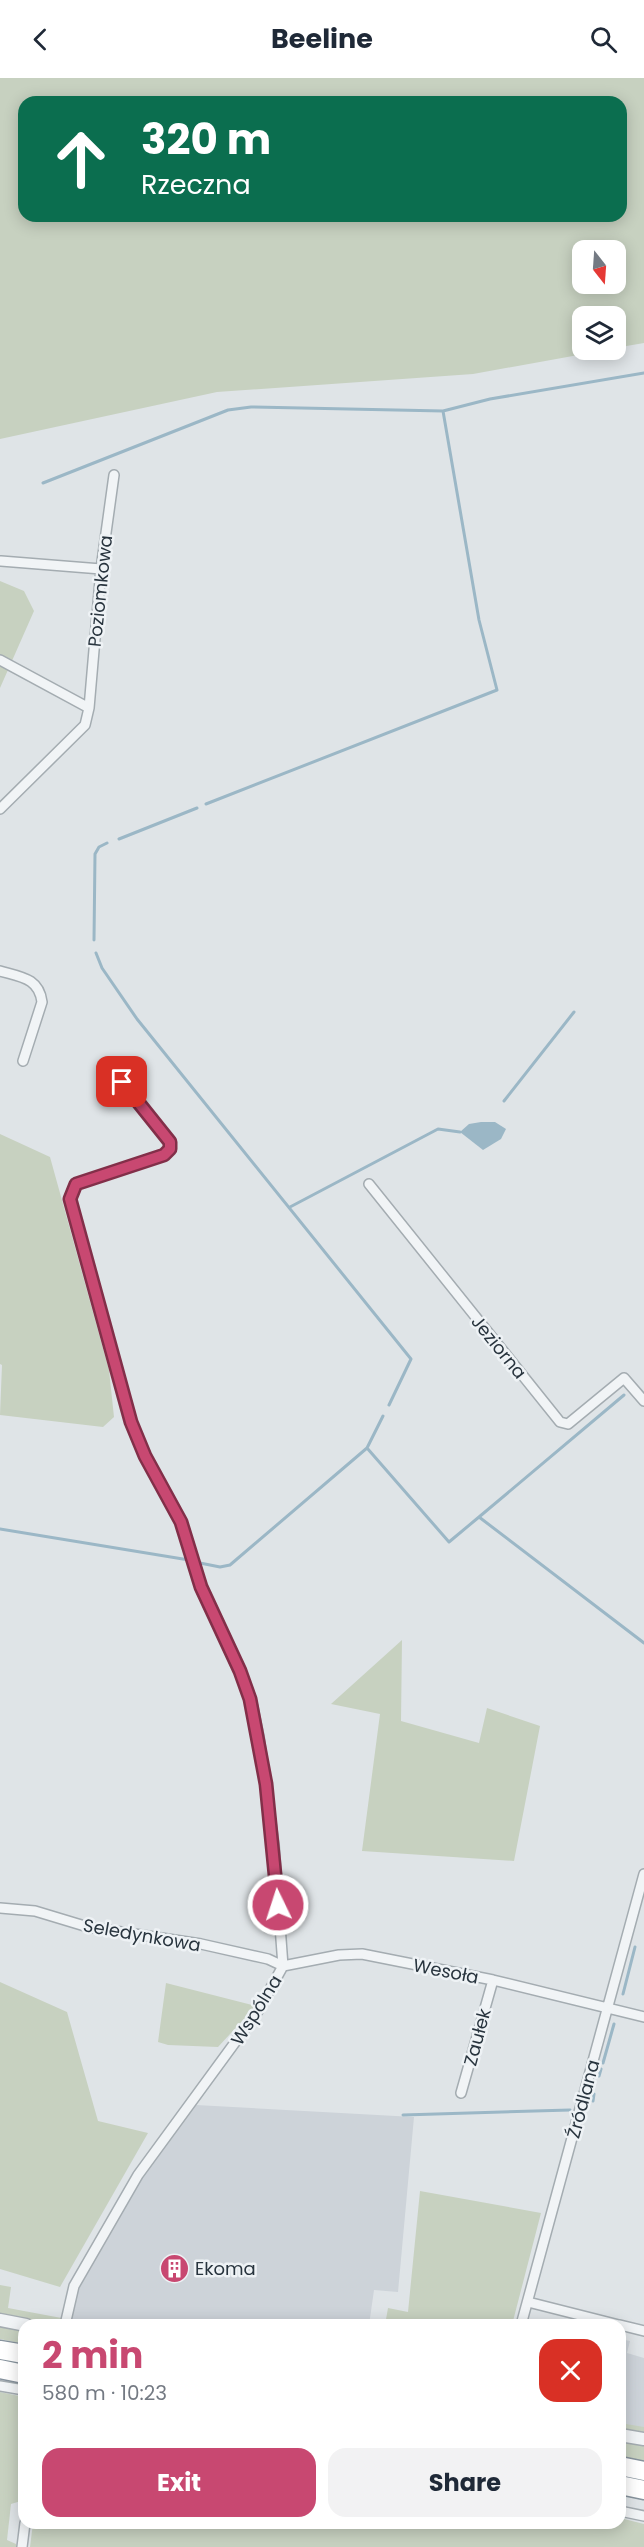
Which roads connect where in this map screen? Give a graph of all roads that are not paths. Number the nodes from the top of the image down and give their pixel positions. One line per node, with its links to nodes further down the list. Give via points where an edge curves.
1 (114, 475): 3 (street, Poziomkowa)
2 (2, 561): 3 (street)
3 (100, 569): 5 (street, Poziomkowa)
4 (0, 660): 5 (street)
5 (89, 708): 6 (street, via 85,725)
6 (0, 809)
7 (0, 971): 8 (street, via 32,980 41,996)
8 (23, 1062)
9 (110, 1066): 14 (street, Wspólna, via 170,1142 170,1149 164,1155 76,1184 70,1199 131,1422 181,1522 201,1587 250,1699 274,1845)
10 (369, 1184): 11 (street, Jeziorna, via 560,1422 568,1424 624,1378)
11 (644, 1401)
12 (644, 1874): 16 (street, Źródlana)
13 (0, 1908): 14 (street, Seledynkowa, via 35,1911 88,1927 201,1944)
14 (283, 1966): 15 (street, Wesoła, via 362,1954); 20 (street, Wspólna, via 246,2029 138,2175 78,2277)
15 (493, 1980): 16 (street, Wesoła); 18 (street, Zaułek)
16 (608, 2008): 17 (street, Wesoła); 19 (street, Źródlana)
17 (644, 2017)
18 (461, 2093)
19 (528, 2302): 21 (street, Źródlana); 22 (street)
20 (66, 2319)
21 (523, 2319)
22 (595, 2319)
23 (0, 2320): 24 (street)
24 (18, 2323)
25 (626, 2327): 26 (street)
26 (644, 2331)
27 (0, 2350): 28 (highway)
28 (18, 2353)
29 (0, 2369): 30 (highway)
30 (18, 2373)
31 (0, 2385): 32 (street)
32 (18, 2389)
33 (626, 2436): 34 (street)
34 (644, 2439)
35 (626, 2467): 36 (highway)
36 (644, 2471)
37 (626, 2486): 38 (highway)
38 (644, 2490)
39 (626, 2512): 40 (street)
40 (644, 2516)
41 (24, 2529): 42 (street)
42 (22, 2547)

